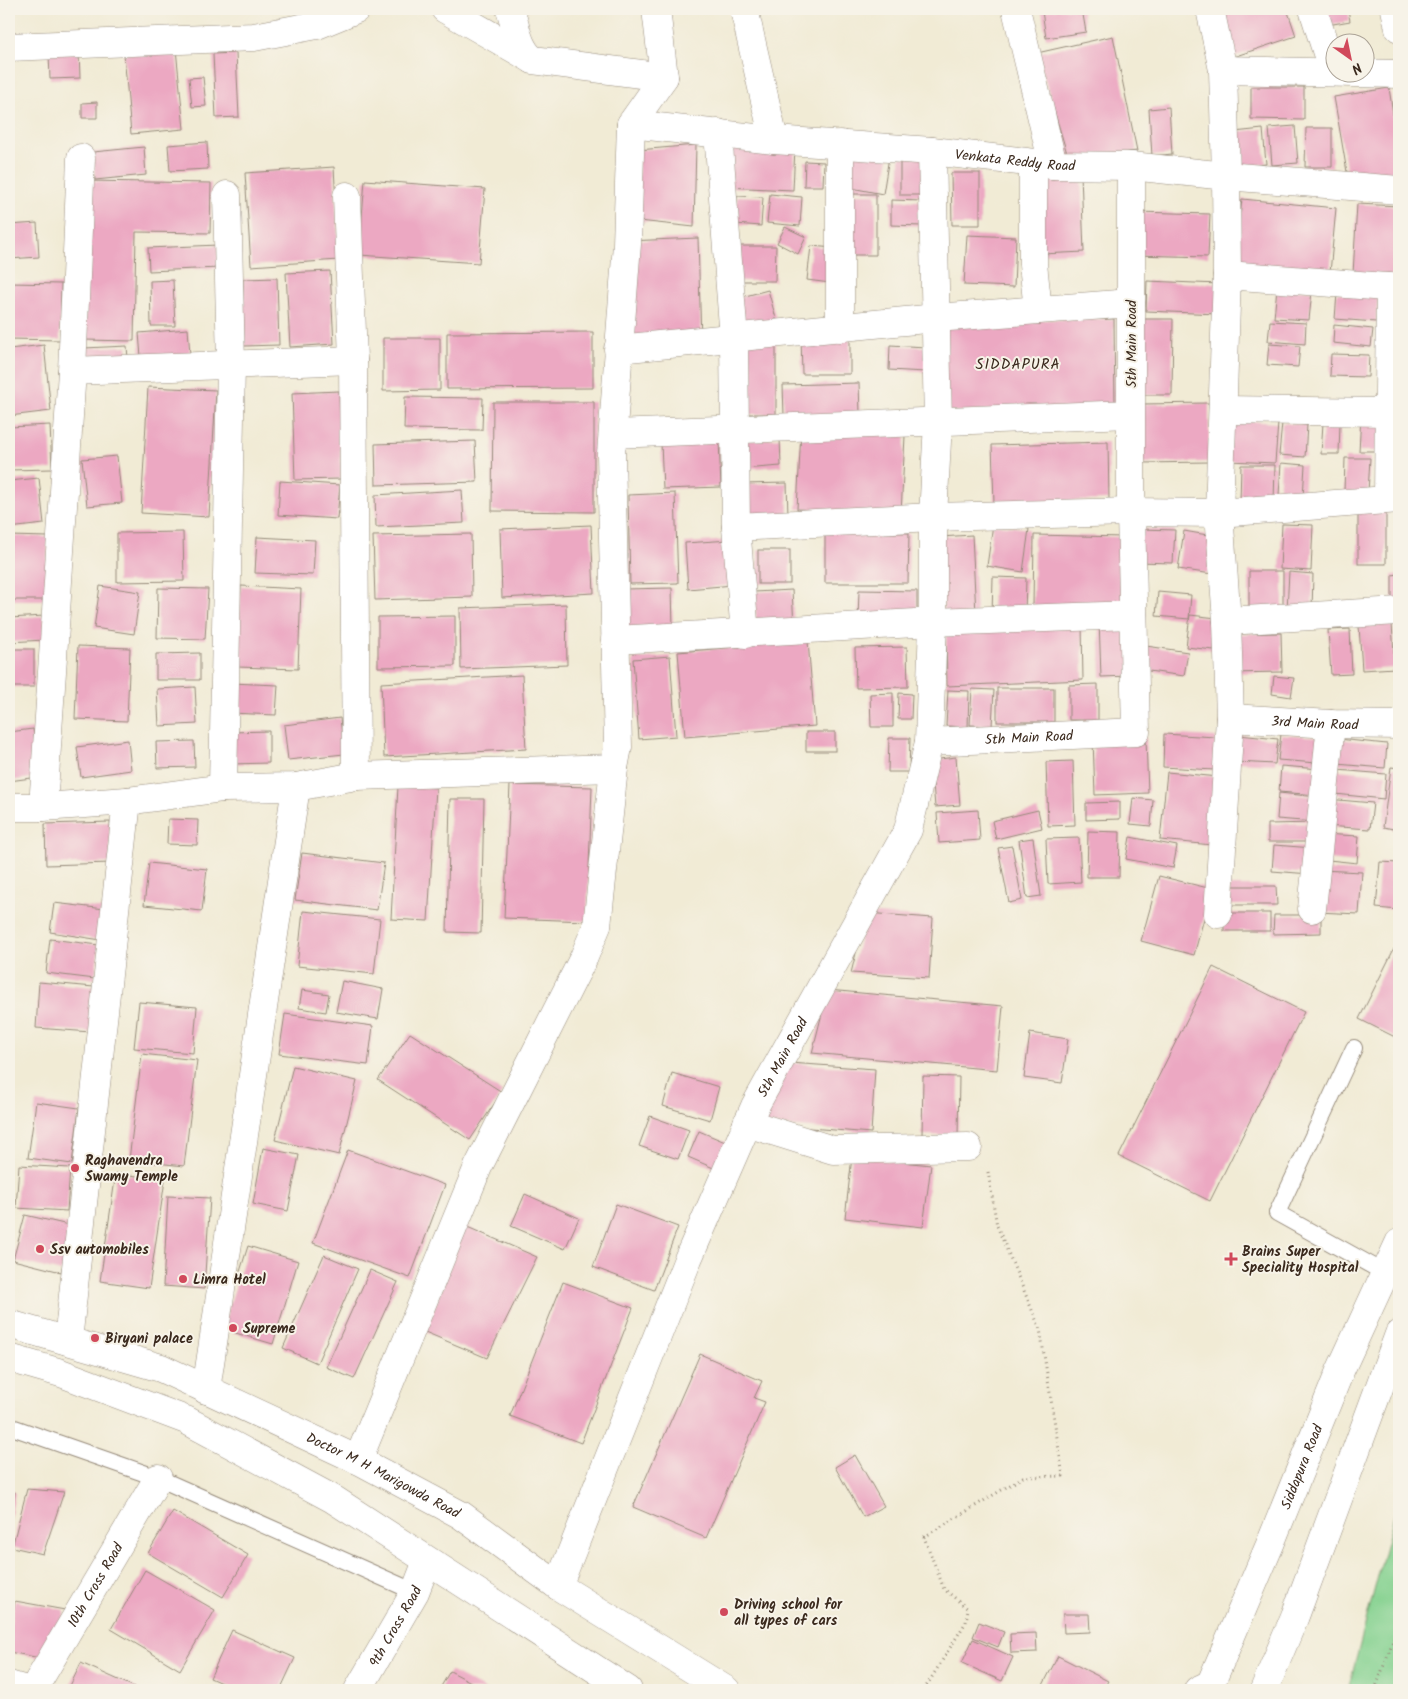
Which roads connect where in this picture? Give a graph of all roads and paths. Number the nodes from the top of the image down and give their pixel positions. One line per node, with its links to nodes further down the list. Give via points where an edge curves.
1 (356, 9): 11 (street, via 317,25 254,37)
2 (445, 9): 13 (street)
3 (510, 9): 13 (street, via 522,47)
4 (656, 9): 18 (street)
5 (744, 9): 21 (street)
6 (1016, 9): 25 (street)
7 (1210, 9): 14 (street)
8 (1313, 9): 12 (street)
9 (1395, 9): 10 (street)
10 (1399, 28)
11 (9, 46)
12 (1326, 50)
13 (533, 60): 18 (street)
14 (1222, 70): 15 (street); 27 (street)
15 (1326, 72)
16 (1376, 73): 17 (street)
17 (1399, 74)
18 (664, 77): 19 (street)
19 (631, 124): 20 (street, Venkata Reddy Road); 38 (street)
20 (718, 133): 21 (street, Venkata Reddy Road); 37 (street)
21 (774, 140): 22 (street, Venkata Reddy Road)
22 (840, 144): 23 (street, Venkata Reddy Road); 36 (street)
23 (932, 151): 25 (street, Venkata Reddy Road); 35 (street)
24 (81, 158): 41 (street)
25 (1043, 164): 26 (street, Venkata Reddy Road); 34 (street, via 1034,264)
26 (1131, 166): 27 (street, Venkata Reddy Road); 33 (street, 5th Main Road)
27 (1226, 176): 28 (street, Venkata Reddy Road); 31 (street)
28 (1399, 190)
29 (227, 195): 40 (street)
30 (347, 196): 39 (street)
31 (1227, 275): 32 (street); 42 (street)
32 (1395, 288): 43 (street)
33 (1131, 303): 34 (street); 44 (street, 5th Main Road)
34 (1038, 310): 35 (street)
35 (936, 318): 36 (street); 45 (street)
36 (840, 328): 37 (street)
37 (734, 339): 38 (street); 46 (street)
38 (618, 349): 47 (street)
39 (353, 360): 40 (street); 64 (street)
40 (231, 364): 41 (street); 65 (street)
41 (72, 371): 69 (street)
42 (1223, 410): 43 (street); 50 (street)
43 (1389, 412): 48 (street)
44 (1130, 414): 45 (street); 49 (street, 5th Main Road)
45 (938, 422): 46 (street); 51 (street)
46 (736, 428): 47 (street); 52 (street)
47 (613, 434): 58 (street)
48 (1393, 499): 50 (street)
49 (1131, 512): 50 (street); 51 (street); 54 (street, 5th Main Road)
50 (1219, 513): 55 (street)
51 (934, 517): 52 (street); 56 (street)
52 (736, 527): 57 (street)
53 (1399, 611): 55 (street)
54 (1133, 615): 56 (street); 62 (street, 5th Main Road, via 1136,732)
55 (1227, 621): 59 (street)
56 (933, 622): 57 (street); 62 (street)
57 (745, 634): 58 (street)
58 (615, 640): 63 (street, via 618,747)
59 (1230, 718): 60 (street, 3rd Main Road); 71 (street)
60 (1331, 724): 61 (street, 3rd Main Road); 70 (street)
61 (1399, 725)
62 (929, 742): 73 (street, 5th Main Road, via 908,830)
63 (614, 768): 64 (street); 84 (street, via 597,926 584,958 478,1167)
64 (356, 776): 66 (street)
65 (223, 788): 66 (street); 67 (street)
66 (296, 788): 82 (street)
67 (127, 801): 69 (street); 80 (street)
68 (9, 807): 69 (street)
69 (43, 807)
70 (1312, 909)
71 (1218, 914)
72 (1354, 1048): 77 (lane, via 1277,1212)
73 (747, 1123): 74 (street, via 833,1150); 87 (street, 5th Main Road, via 688,1259)
74 (968, 1147)
75 (988, 1170): 97 (path, via 997,1226 1040,1329 1063,1476 1023,1477 924,1537 944,1590 968,1609 966,1622)
76 (1399, 1243): 77 (street, Siddapura Road)
77 (1385, 1273): 91 (street, Siddapura Road)
78 (9, 1324): 80 (street, Doctor M H Marigowda Road)
79 (1399, 1334): 98 (street, via 1295,1616)
80 (68, 1341): 82 (street, Doctor M H Marigowda Road, via 161,1368)
81 (9, 1358): 86 (street, via 61,1373 186,1420 333,1499)
82 (206, 1390): 84 (street, Doctor M H Marigowda Road)
83 (9, 1426): 85 (lane)
84 (358, 1460): 87 (street, Doctor M H Marigowda Road, via 461,1515)
85 (158, 1478): 88 (lane); 93 (street, 10th Cross Road)
86 (427, 1561): 88 (street, 9th Cross Road); 95 (street)
87 (558, 1586): 96 (street, Doctor M H Marigowda Road)
88 (415, 1592): 94 (street, 9th Cross Road)
89 (1399, 1624): 99 (path)
90 (9, 1685): 92 (street)
91 (1205, 1688)
92 (26, 1690)
93 (33, 1690)
94 (358, 1690)
95 (628, 1690)
96 (726, 1690)
97 (924, 1690)
98 (1264, 1690)
99 (1375, 1690)

